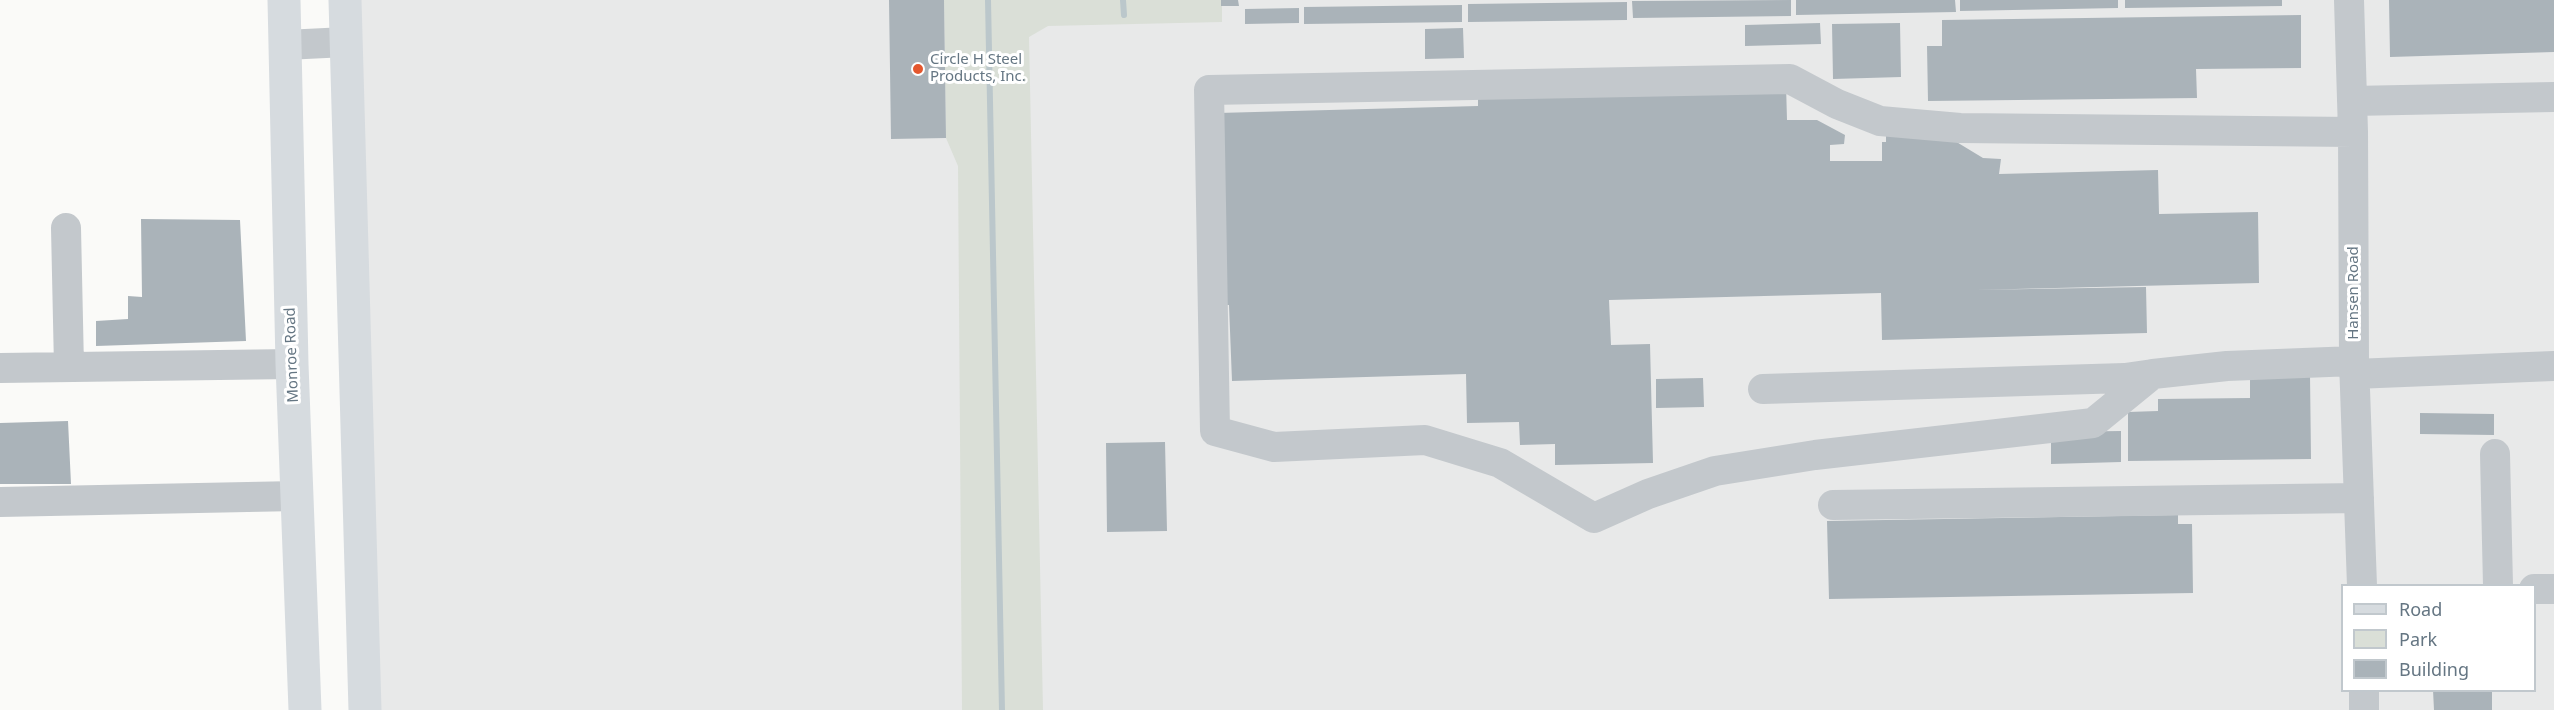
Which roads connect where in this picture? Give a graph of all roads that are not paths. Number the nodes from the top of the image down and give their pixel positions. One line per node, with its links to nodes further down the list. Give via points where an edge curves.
1 (284, 0): 5 (main road, Monroe Road)
2 (345, 0): 4 (main road)
3 (2349, 0): 7 (street, Hansen Road)
4 (346, 42): 5 (street); 28 (main road)
5 (285, 45): 10 (main road, Monroe Road)
6 (2554, 97): 7 (street)
7 (2352, 101): 8 (street, Hansen Road)
8 (2354, 132): 13 (street, Hansen Road); 15 (street, via 1960,128 1880,121 1790,79 1209,90 1215,431 1274,447 1425,440 1500,463 1594,518 1715,471 1815,455 2092,423)
9 (66, 228): 12 (street)
10 (292, 364): 12 (street); 18 (main road, Monroe Road)
11 (2554, 366): 13 (street)
12 (69, 367): 14 (street)
13 (2354, 367): 15 (street, via 2227,366); 19 (street, Hansen Road)
14 (0, 368)
15 (2153, 374): 16 (street)
16 (1763, 389)
17 (2495, 454): 23 (street)
18 (297, 496): 20 (street); 27 (main road, Monroe Road)
19 (2359, 498): 21 (street); 22 (street, Hansen Road)
20 (0, 502)
21 (1833, 505)
22 (2362, 584)
23 (2498, 584)
24 (2536, 590): 25 (street)
25 (2554, 590)
26 (2364, 692): 29 (street)
27 (304, 710)
28 (365, 710)
29 (2364, 710)

